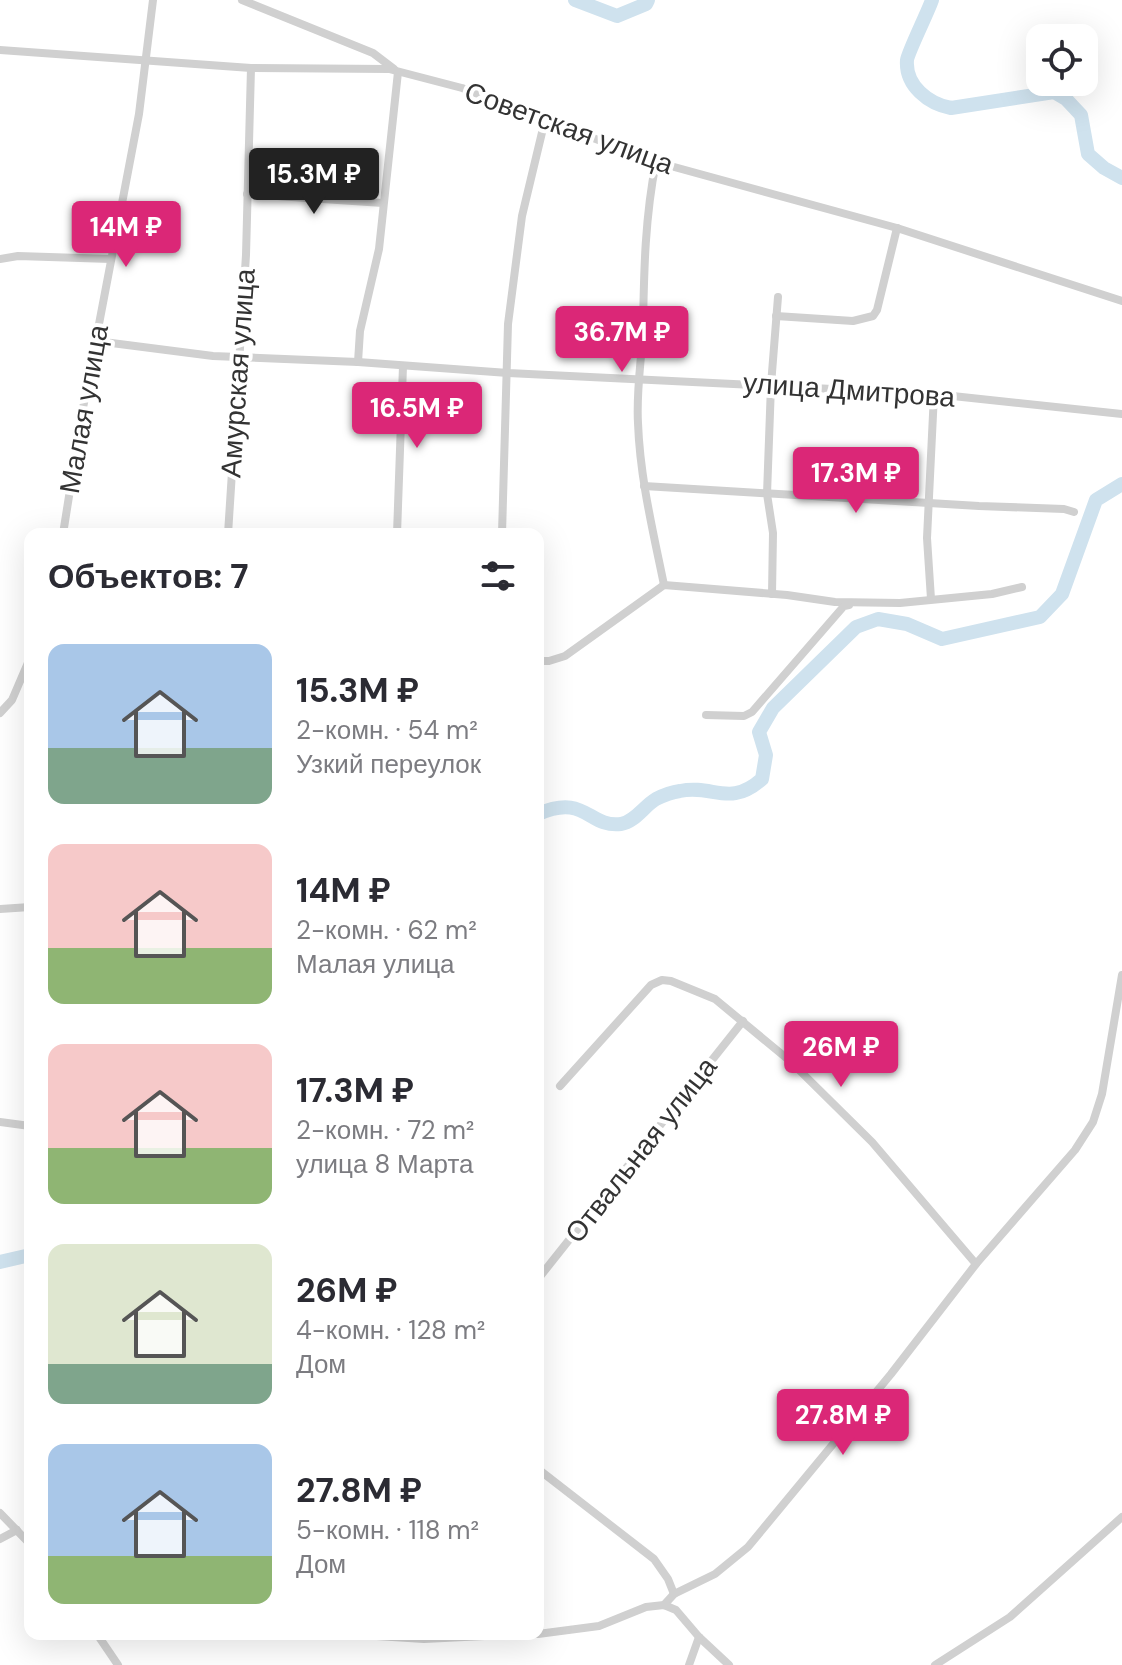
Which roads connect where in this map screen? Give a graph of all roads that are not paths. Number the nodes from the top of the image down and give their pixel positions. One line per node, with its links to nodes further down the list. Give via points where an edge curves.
1 (153, 0): 4 (street, Малая улица)
2 (242, 0): 6 (street, via 373,53)
3 (0, 50): 4 (street, Советская улица)
4 (144, 60): 5 (street, Советская улица); 13 (street, Малая улица)
5 (251, 68): 6 (street, Советская улица); 9 (street, Амурская улица)
6 (398, 72): 7 (street, Советская улица, via 462,88); 10 (street)
7 (545, 120): 8 (street, Советская улица); 21 (street, via 522,216 508,324)
8 (656, 162): 11 (street, Советская улица); 22 (street, via 645,229)
9 (247, 194): 10 (street); 18 (street, Амурская улица)
10 (383, 203): 19 (street)
11 (897, 228): 15 (street, Советская улица); 16 (street, via 873,316 853,321)
12 (0, 259): 13 (street)
13 (111, 259): 17 (street, Малая улица)
14 (778, 297): 16 (street)
15 (1122, 301)
16 (776, 316): 23 (street)
17 (96, 341): 18 (street, улица Дмитрова); 30 (street, Малая улица)
18 (241, 356): 19 (street, улица Дмитрова); 31 (street, Амурская улица)
19 (358, 362): 20 (street, улица Дмитрова)
20 (403, 366): 21 (street, улица Дмитрова); 32 (street)
21 (508, 373): 22 (street, улица Дмитрова); 33 (street)
22 (637, 377): 23 (street, улица Дмитрова); 26 (street)
23 (771, 385): 24 (street, улица Дмитрова); 27 (street)
24 (934, 394): 25 (street, улица Дмитрова); 28 (street)
25 (1122, 414)
26 (644, 486): 27 (street); 34 (street)
27 (767, 494): 28 (street); 36 (street, via 773,533)
28 (928, 503): 29 (street); 37 (street)
29 (1074, 512)
30 (64, 528)
31 (228, 528)
32 (397, 528)
33 (502, 528)
34 (664, 585): 36 (street); 39 (street, via 565,656)
35 (1022, 587): 37 (street)
36 (772, 594): 38 (street)
37 (931, 599): 38 (street)
38 (858, 603): 42 (street, via 844,606 752,712)
39 (544, 661)
40 (24, 672): 41 (street)
41 (0, 713)
42 (706, 715)
43 (24, 907): 44 (street)
44 (0, 909)
45 (1122, 975): 50 (street, via 1093,1122)
46 (743, 1021): 47 (street, via 715,999 662,980 651,985); 50 (street, via 872,1142); 51 (street, Отвальная улица)
47 (560, 1086)
48 (0, 1122): 49 (street)
49 (24, 1125)
50 (976, 1264): 58 (street, via 748,1547 715,1574)
51 (544, 1271)
52 (544, 1474): 58 (street, via 654,1559)
53 (0, 1513): 55 (street)
54 (1122, 1517): 66 (street, via 1010,1617)
55 (17, 1530): 56 (street); 57 (street)
56 (24, 1538)
57 (0, 1539)
58 (674, 1594): 59 (street)
59 (664, 1605): 60 (street, via 599,1626); 61 (street, via 676,1610)
60 (544, 1633)
61 (699, 1637): 64 (street); 65 (street)
62 (101, 1640): 63 (street)
63 (118, 1665)
64 (689, 1665)
65 (729, 1665)
66 (935, 1665)

